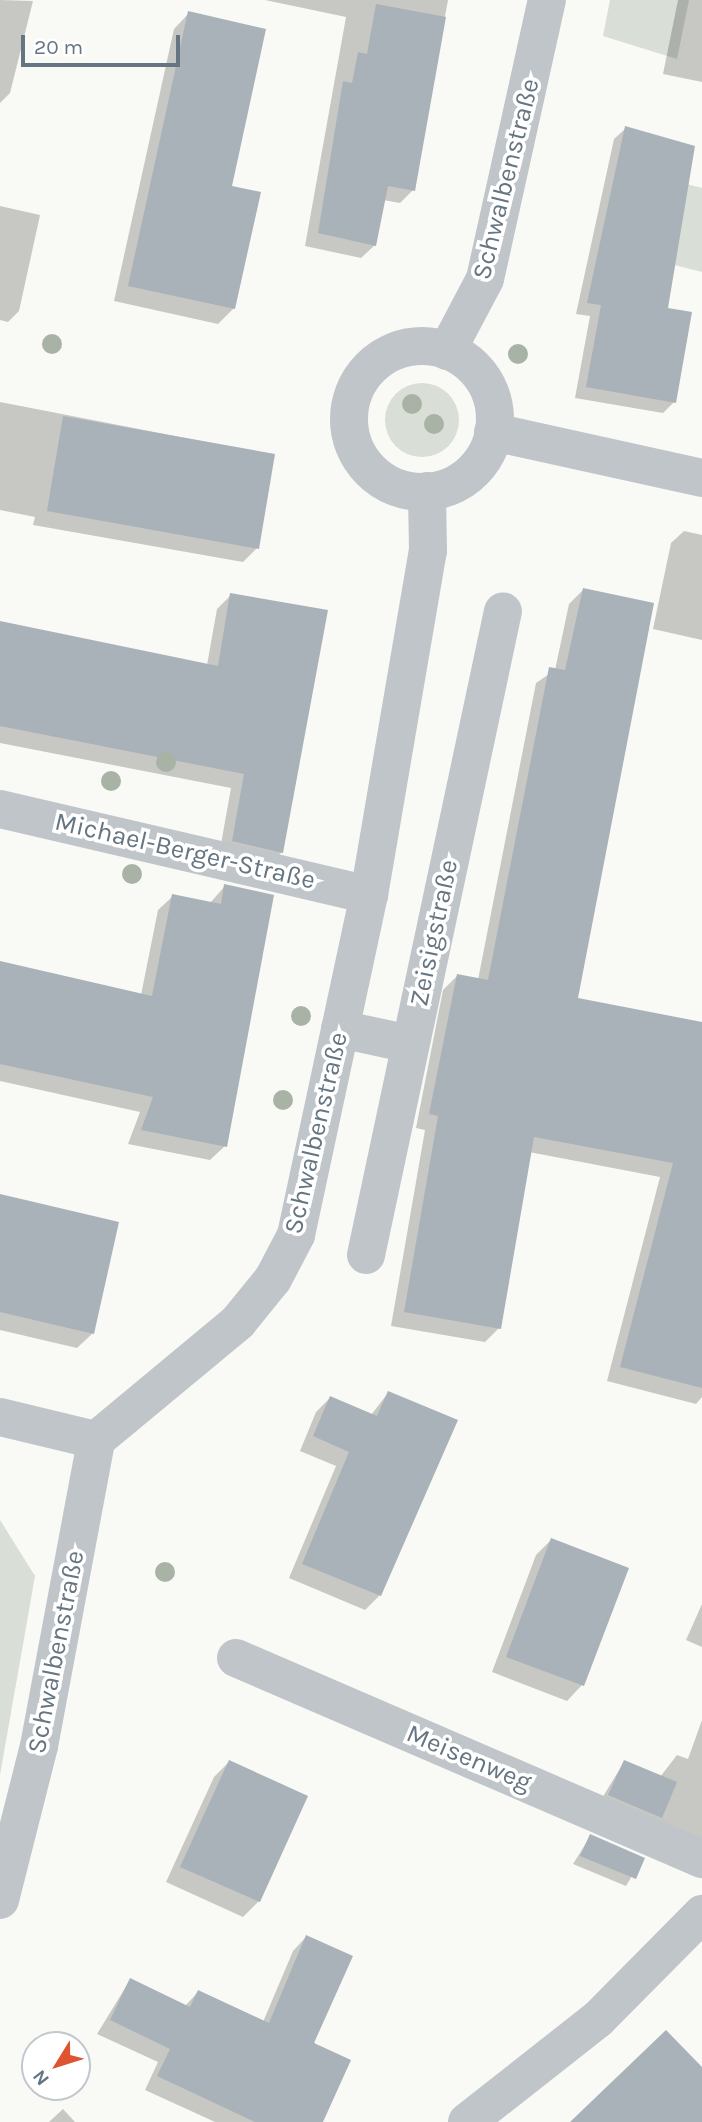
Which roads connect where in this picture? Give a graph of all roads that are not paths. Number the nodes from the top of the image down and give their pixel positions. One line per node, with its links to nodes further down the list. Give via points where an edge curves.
1 (547, 0): 2 (street, Schwalbenstraße, via 485,279)
2 (447, 351): 3 (street, via 483,380 492,402); 5 (street, via 396,351 358,382 349,405 356,453 372,473 391,486)
3 (493, 432): 4 (street); 5 (street, via 477,467 458,483)
4 (702, 478)
5 (427, 491): 8 (street, Schwalbenstraße, via 428,551)
6 (503, 611): 10 (street, Zeisigstraße)
7 (0, 809): 8 (street, Michael-Berger-Straße)
8 (369, 895): 9 (street, Schwalbenstraße)
9 (340, 1029): 10 (street); 13 (street, Schwalbenstraße, via 296,1235 273,1279 173,1381)
10 (410, 1044): 11 (street, Zeisigstraße)
11 (366, 1255)
12 (0, 1416): 13 (street)
13 (96, 1440): 16 (street, Schwalbenstraße, via 39,1746)
14 (236, 1658): 15 (street, Meisenweg)
15 (702, 1859)
16 (0, 1900)
17 (702, 1914): 18 (street, via 598,2019)
18 (467, 2122)

